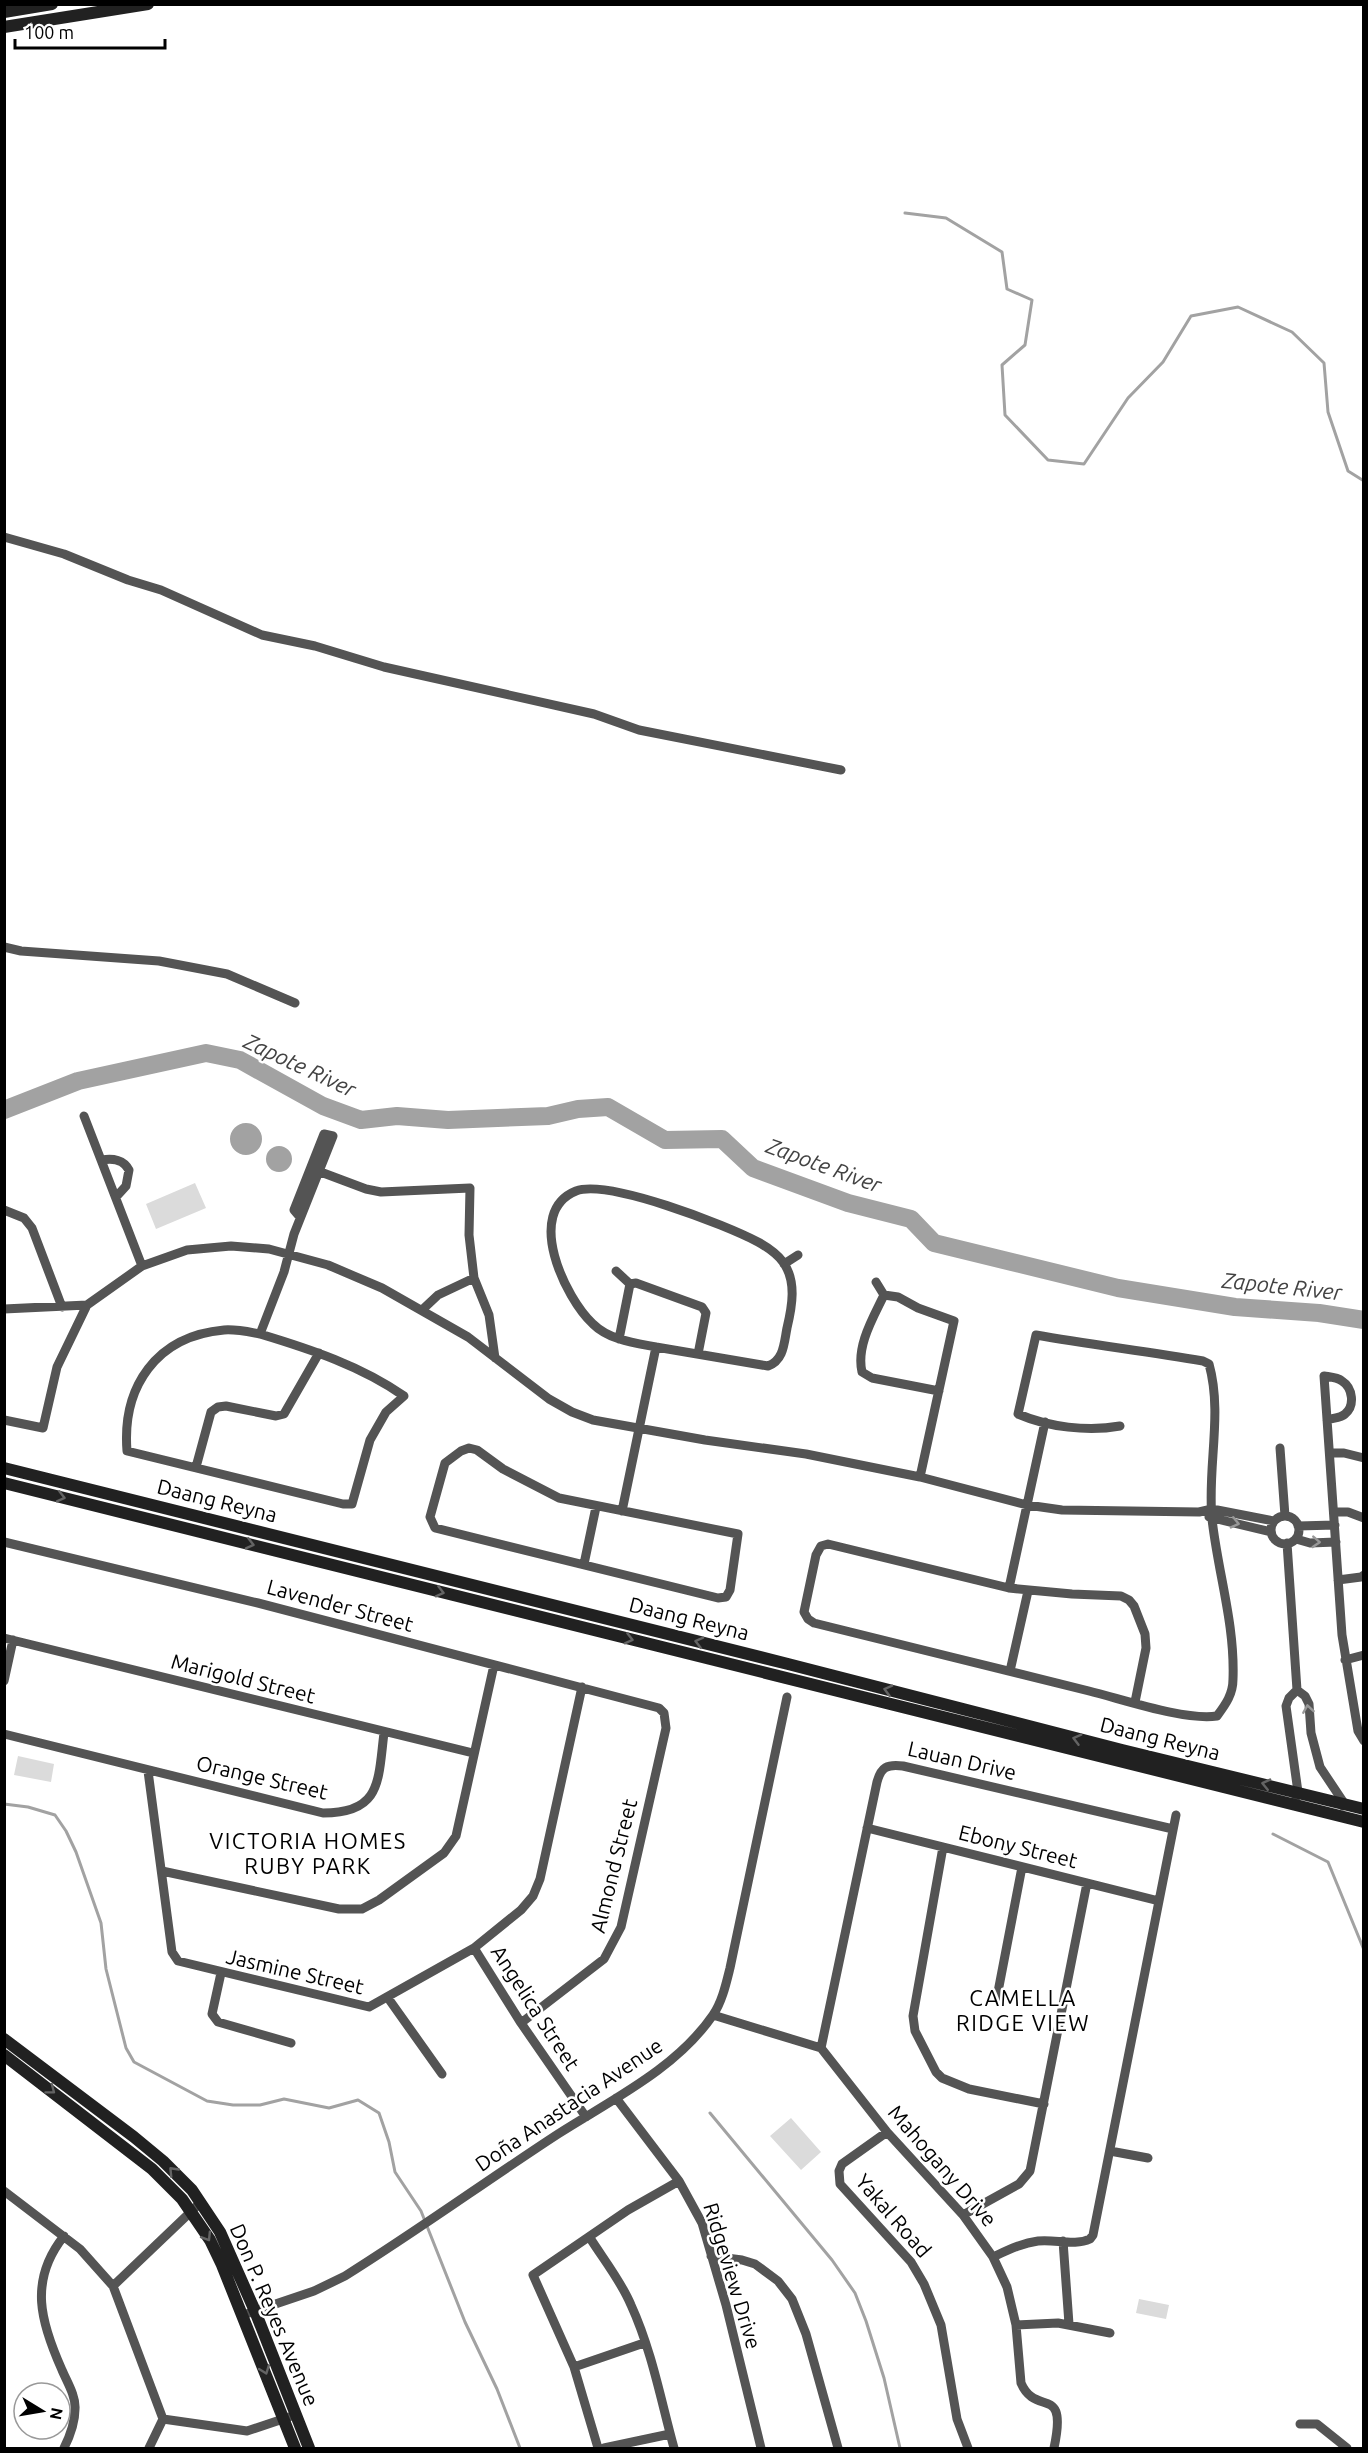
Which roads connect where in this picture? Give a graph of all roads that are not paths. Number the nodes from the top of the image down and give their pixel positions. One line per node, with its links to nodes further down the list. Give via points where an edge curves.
1 (52, 4): 3 (main road)
2 (148, 4): 4 (main road)
3 (4, 12)
4 (4, 27)
5 (4, 537): 6 (street, via 64,554 161,590 262,635 395,670 594,714 639,730)
6 (841, 770)
7 (4, 947): 8 (street, via 171,963 227,974)
8 (295, 1003)
9 (84, 1116): 10 (street)
10 (102, 1160): 12 (street); 12 (street, via 120,1161 129,1170 126,1186)
11 (318, 1171): 14 (street); 14 (street, via 333,1136 324,1134 294,1210); 20 (street, via 381,1192 470,1188 469,1235)
12 (116, 1197): 18 (street)
13 (4, 1210): 25 (street, via 24,1218 32,1228)
14 (300, 1218): 15 (street)
15 (288, 1253): 18 (street, via 253,1247 207,1247); 27 (street, via 350,1273); 28 (street)
16 (798, 1255): 17 (street)
17 (784, 1264): 29 (street, via 759,1242 687,1212 589,1188 566,1195 556,1207 552,1221 551,1240 557,1267 594,1326); 32 (street, via 791,1278 792,1306 776,1363 768,1366)
18 (142, 1266): 24 (street)
19 (616, 1270): 22 (street)
20 (474, 1278): 27 (street, via 438,1295); 33 (street, via 489,1315)
21 (876, 1282): 23 (street)
22 (630, 1284): 29 (street); 32 (street, via 644,1285 702,1307 706,1313)
23 (884, 1295): 34 (street, via 954,1321); 34 (street, via 866,1333 862,1372 872,1378)
24 (87, 1305): 25 (street); 35 (street, via 57,1368 43,1428)
25 (62, 1307): 26 (street)
26 (4, 1309)
27 (422, 1310): 33 (street)
28 (261, 1334): 31 (street); 43 (street, via 224,1330 184,1341 164,1352 136,1386 125,1427 127,1451)
29 (619, 1339): 30 (street)
30 (657, 1347): 32 (street); 39 (street)
31 (319, 1353): 43 (street, via 284,1414 276,1416 226,1406 211,1412); 43 (street, via 404,1396 386,1412 370,1440 352,1504)
32 (698, 1354)
33 (495, 1358): 39 (street, via 572,1412)
34 (939, 1391): 45 (street)
35 (4, 1420)
36 (1327, 1420): 36 (street, via 1326,1398 1324,1376 1344,1382 1352,1400 1348,1412); 41 (street)
37 (1045, 1422): 38 (street, via 1091,1428); 47 (street); 51 (street, via 1018,1414 1036,1335 1203,1360 1209,1364 1212,1375)
38 (1120, 1426)
39 (640, 1429): 45 (street, via 806,1454); 49 (street)
40 (1280, 1448): 52 (street)
41 (1331, 1453): 42 (street); 50 (street)
42 (1364, 1458)
43 (196, 1467)
44 (4, 1468): 69 (main road, Daang Reyna, one-way to 44)
45 (920, 1477): 47 (street)
46 (4, 1483): 72 (main road, Daang Reyna, one-way to 72)
47 (1027, 1505): 51 (street, via 1062,1510); 64 (street)
48 (596, 1507): 49 (street); 61 (street); 61 (street, via 535,1487 469,1448 445,1463 430,1517 435,1528)
49 (622, 1511): 61 (street, via 738,1534 726,1597)
50 (1334, 1512): 53 (street); 55 (street)
51 (1212, 1514): 54 (street); 57 (street, one-way to 57); 77 (street, via 1230,1615 1233,1690 1217,1716 1199,1718)
52 (1285, 1516): 54 (street); 56 (street)
53 (1364, 1518)
54 (1274, 1521): 57 (street)
55 (1335, 1525): 56 (street); 60 (street)
56 (1298, 1526): 58 (street)
57 (1271, 1532): 58 (street, via 1277,1541)
58 (1291, 1541): 60 (street, one-way to 60); 75 (street)
59 (4, 1542): 70 (street, Lavender Street)
60 (1336, 1542): 63 (street)
61 (584, 1564)
62 (1364, 1575): 63 (street)
63 (1338, 1580): 68 (street)
64 (1009, 1588): 65 (street); 71 (street, via 828,1544 816,1554 804,1612 814,1623)
65 (1028, 1591): 71 (street); 77 (street, via 1109,1595 1129,1600 1145,1634 1146,1648)
66 (9, 1639): 73 (street); 79 (street, Marigold Street)
67 (1364, 1655): 68 (street)
68 (1345, 1660): 81 (street, via 1358,1731)
69 (788, 1664): 72 (main road); 84 (main road, Daang Reyna, one-way to 69)
70 (494, 1665): 74 (street, Lavender Street); 82 (street)
71 (1010, 1671): 77 (street)
72 (785, 1678): 85 (main road, Daang Reyna)
73 (4, 1681)
74 (582, 1687): 78 (street, Lavender Street, via 652,1705); 97 (street, Jasmine Street, via 533,1896)
75 (1297, 1690): 84 (street, via 1287,1706); 86 (street, one-way to 75, via 1320,1767 1311,1733 1309,1704)
76 (787, 1697): 101 (street, Doña Anastacia Avenue, via 730,1968)
77 (1135, 1702)
78 (664, 1713): 102 (street, Almond Street, via 666,1728 621,1927 613,1945 604,1959)
79 (384, 1733): 82 (street, Marigold Street); 83 (street, Orange Street, via 374,1791 366,1803 340,1813 323,1813)
80 (4, 1734): 83 (street)
81 (1364, 1741)
82 (473, 1753): 94 (street, via 451,1846 370,1906 339,1909)
83 (148, 1771): 94 (street, Jasmine Street)
84 (1298, 1792): 85 (street); 86 (main road, Daang Reyna)
85 (1295, 1805): 86 (main road, Daang Reyna)
86 (1343, 1809): 87 (main road, Daang Reyna); 89 (main road, Daang Reyna)
87 (1364, 1809)
88 (1176, 1815): 91 (street)
89 (1364, 1822)
90 (867, 1828): 91 (street, Lauan Drive, via 879,1775 883,1768 893,1764); 92 (street, Ebony Street); 105 (street, Lauan Drive)
91 (1173, 1829): 96 (street)
92 (943, 1847): 93 (street, Ebony Street); 109 (street, via 913,2016 915,2031 936,2072 950,2082)
93 (1022, 1867): 95 (street, Ebony Street); 99 (street)
94 (162, 1871): 98 (street, Jasmine Street, via 172,1952 178,1961)
95 (1087, 1883): 96 (street, Ebony Street); 109 (street)
96 (1159, 1901): 112 (street)
97 (474, 1948): 100 (street, Jasmine Street); 102 (street, Angelica Street)
98 (221, 1973): 100 (street, Jasmine Street, via 362,2007); 104 (street, via 213,2018 228,2027)
99 (997, 1997)
100 (388, 1998): 107 (street)
101 (714, 2014): 105 (street); 108 (street, Doña Anastacia Avenue, via 680,2051)
102 (521, 2023): 110 (street, Angelica Street)
103 (4, 2039): 116 (main road, Don P. Reyes Avenue, one-way to 103, via 156,2155)
104 (291, 2043)
105 (821, 2049): 111 (street, Mahogany Drive)
106 (4, 2055): 117 (main road, Don P. Reyes Avenue, one-way to 117, via 136,2154)
107 (442, 2074)
108 (616, 2098): 110 (street, Doña Anastacia Avenue); 114 (street, Ridgeview Drive)
109 (1044, 2104): 118 (street, via 1033,2162 1025,2179)
110 (586, 2117): 125 (street, Doña Anastacia Avenue, via 345,2276)
111 (887, 2132): 118 (street, Mahogany Drive); 144 (street, Yakal Road, via 842,2164 840,2184 911,2262 924,2284 940,2325 957,2419)
112 (1110, 2151): 113 (street); 121 (street, via 1093,2235 1087,2241)
113 (1148, 2158)
114 (679, 2181): 120 (street, via 628,2210); 122 (street, Ridgeview Drive, via 702,2223)
115 (4, 2191): 119 (street)
116 (200, 2203): 117 (street); 125 (main road, Don P. Reyes Avenue, via 220,2232)
117 (191, 2212): 124 (street); 125 (main road, Don P. Reyes Avenue, one-way to 125)
118 (963, 2215): 123 (street, Mahogany Drive)
119 (64, 2236): 124 (street); 135 (street, via 52,2251 42,2293 48,2339 76,2407)
120 (590, 2238): 129 (street, via 631,2304); 130 (street, via 533,2275)
121 (1063, 2241): 123 (street, via 1024,2244); 126 (street)
122 (711, 2256): 142 (street, Ridgeview Drive); 143 (street, via 755,2264 778,2281 792,2300 806,2334)
123 (993, 2257): 127 (street, Mahogany Drive, via 1007,2288)
124 (113, 2286): 132 (street)
125 (250, 2313): 131 (main road, Don P. Reyes Avenue)
126 (1069, 2324): 127 (street); 128 (street)
127 (1016, 2325): 145 (street, Mahogany Drive, via 1021,2383 1029,2396 1048,2402 1057,2412)
128 (1110, 2333)
129 (644, 2343): 130 (street); 134 (street)
130 (574, 2367): 139 (street)
131 (290, 2417): 132 (street, via 247,2431); 137 (main road, Don P. Reyes Avenue); 138 (main road, Don P. Reyes Avenue)
132 (163, 2419): 136 (street)
133 (1300, 2424): 146 (street, via 1317,2424)
134 (670, 2434): 140 (street); 141 (street)
135 (64, 2448)
136 (149, 2448)
137 (296, 2448)
138 (309, 2448)
139 (598, 2448)
140 (604, 2448)
141 (674, 2448)
142 (761, 2448)
143 (838, 2448)
144 (968, 2448)
145 (1054, 2448)
146 (1347, 2448)

